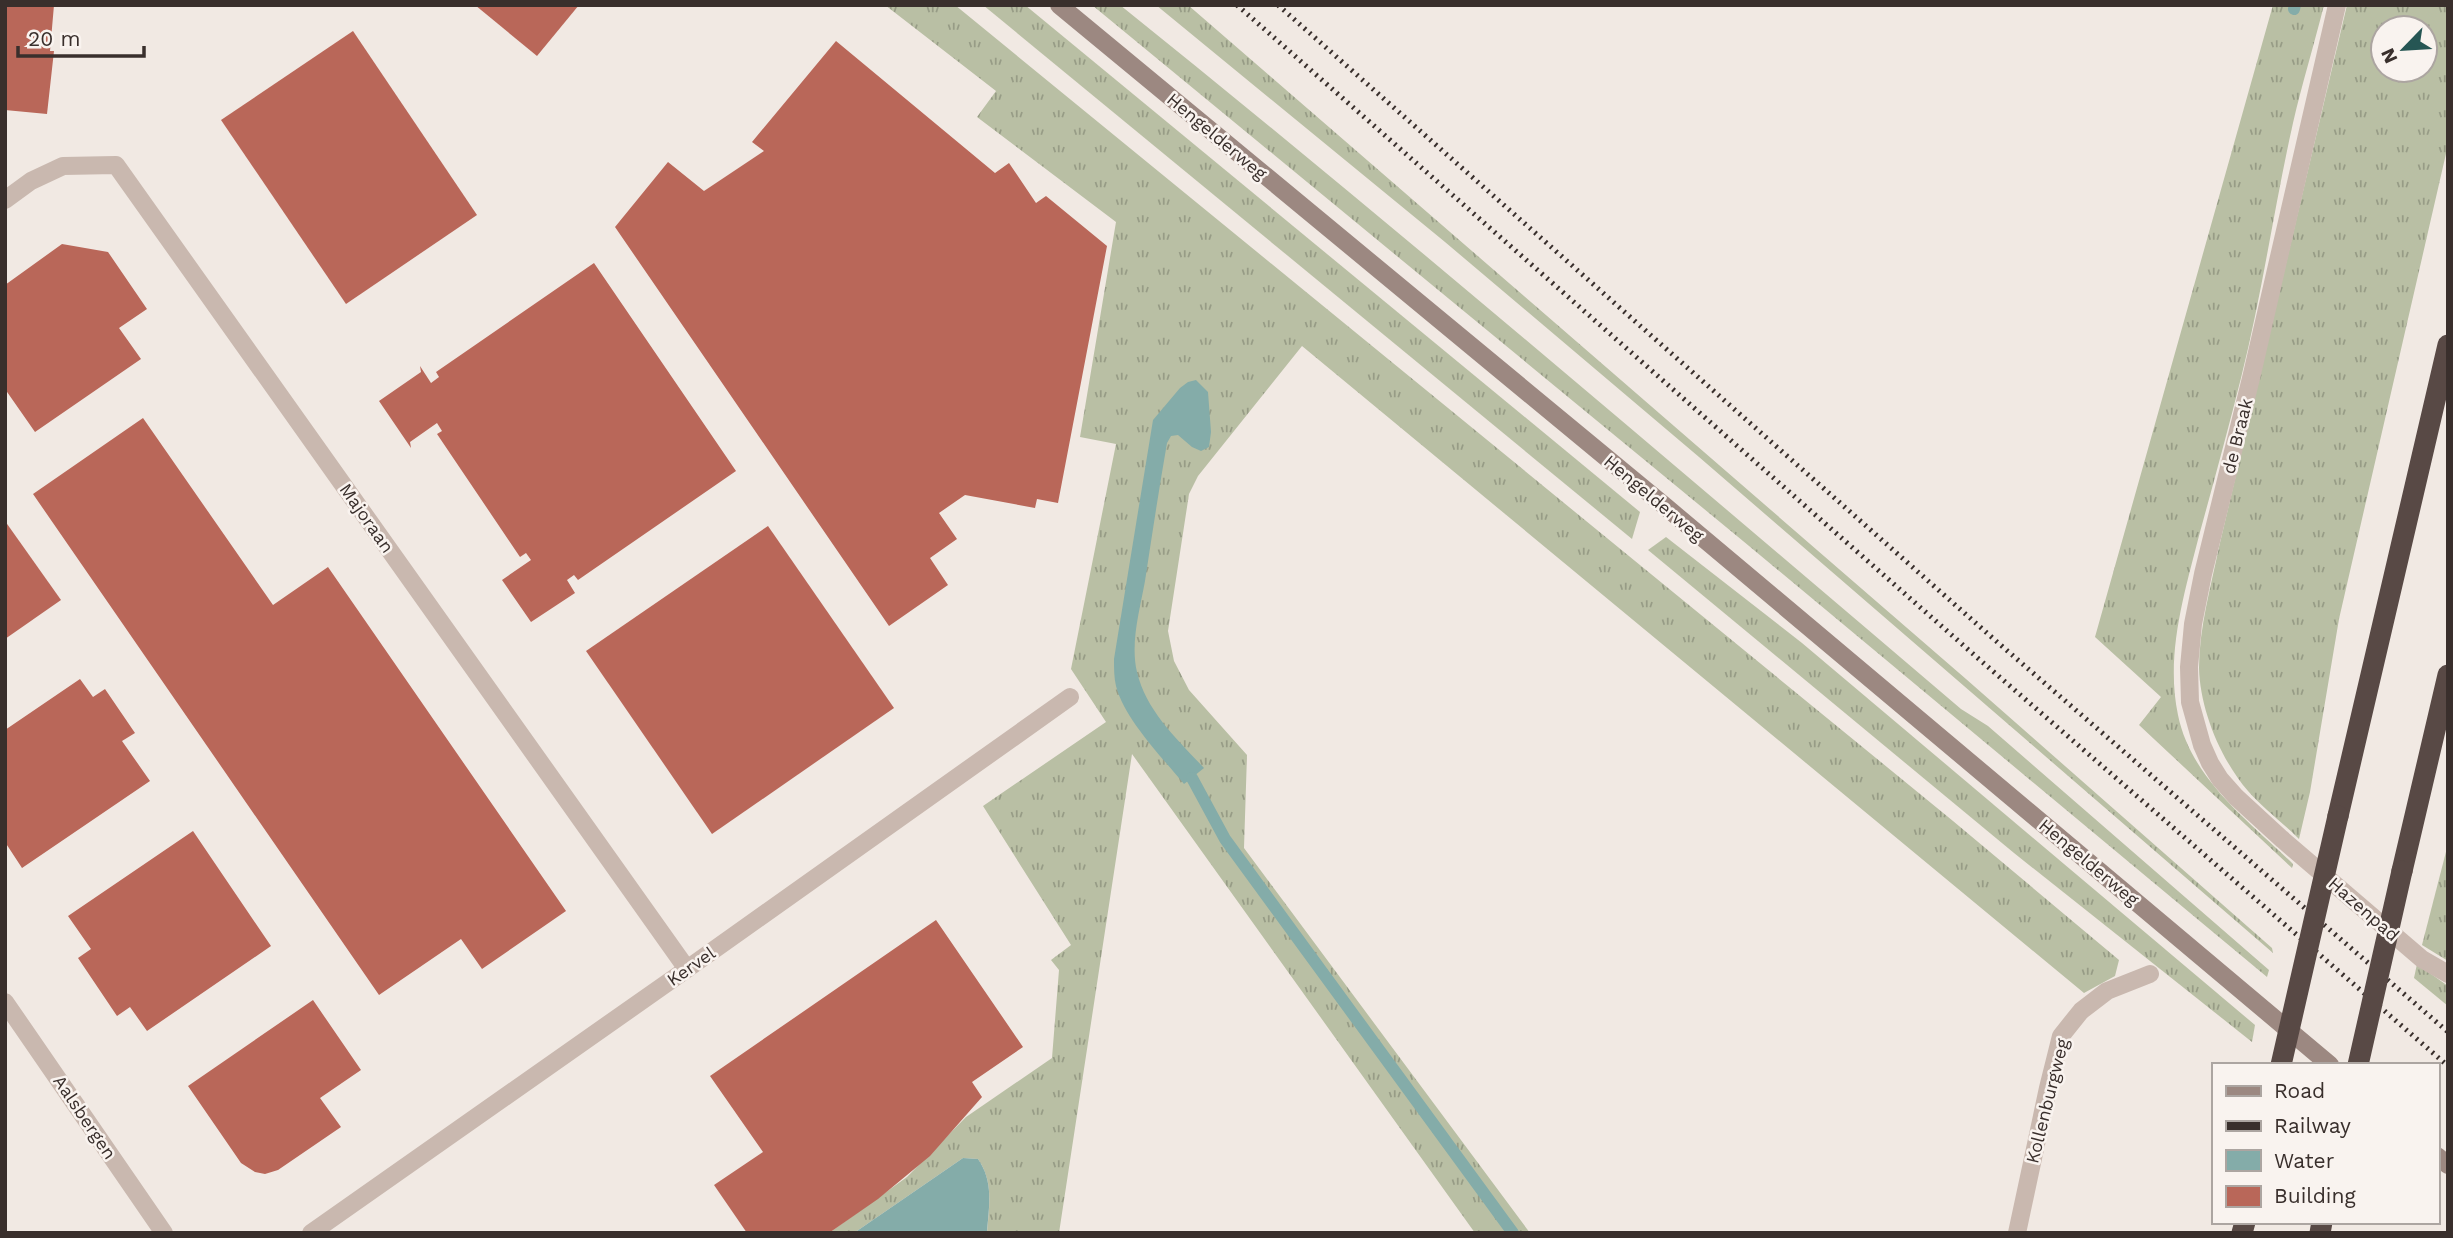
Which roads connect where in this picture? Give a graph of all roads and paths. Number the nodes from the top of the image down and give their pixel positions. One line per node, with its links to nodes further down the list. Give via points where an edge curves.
1 (1059, 5): 13 (main road, Hengelderweg)
2 (2337, 5): 7 (street, de Braak, via 2203,574 2189,667 2190,702 2210,763 2236,797)
3 (5, 200): 8 (street, Majoraan, via 63,166 116,165)
4 (2448, 345): 12 (highway, bridge)
5 (2448, 675): 14 (highway, bridge)
6 (1070, 697): 8 (street, Kervel)
7 (2283, 841): 10 (street, Hazenpad, via 2422,959)
8 (687, 970): 16 (street, Kervel)
9 (2150, 974): 17 (street, Kollenburgweg, via 2107,991 2081,1011 2062,1036)
10 (2448, 974)
11 (5, 1002): 15 (street, Aalsbergen)
12 (2281, 1063)
13 (2328, 1063)
14 (2358, 1063)
15 (164, 1233)
16 (311, 1233)
17 (2017, 1233)

